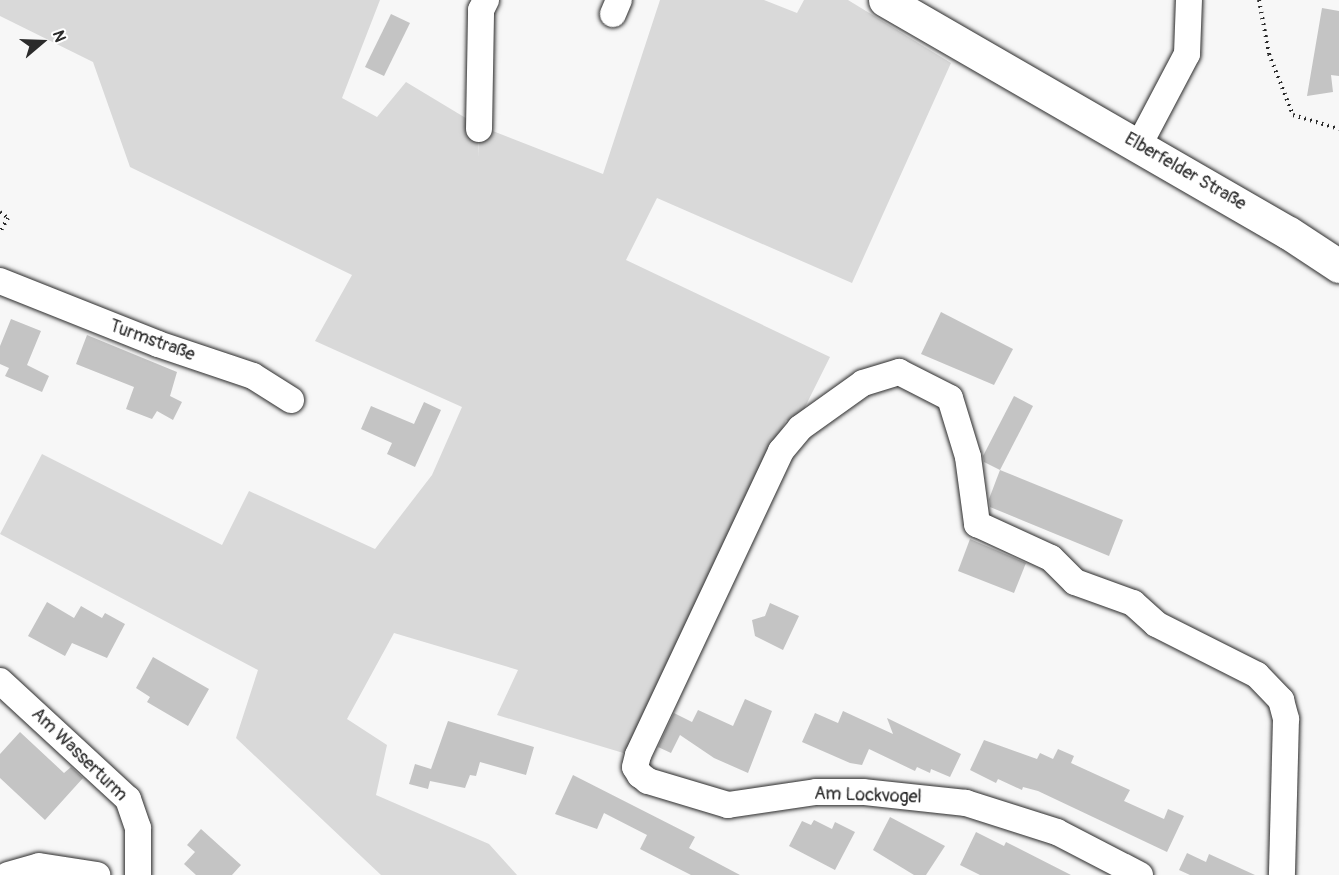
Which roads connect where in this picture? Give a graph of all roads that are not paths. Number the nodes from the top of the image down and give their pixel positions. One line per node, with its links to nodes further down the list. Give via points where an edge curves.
1 (486, 0): 4 (street, via 482,10)
2 (885, 0): 5 (main road, Elberfelder Straße)
3 (1189, 0): 5 (street, via 1187,54)
4 (479, 129)
5 (1139, 145): 6 (main road, Elberfelder Straße)
6 (1339, 266)
7 (5, 284): 8 (street, Turmstraße, via 253,376)
8 (291, 400)
9 (0, 681): 12 (street, Am Wasserturm, via 128,800 138,828)
10 (8, 875): 11 (street, via 39,866)
11 (97, 875)
12 (138, 875)
13 (1140, 875): 14 (street, Am Lockvogel, via 1057,832 966,803 816,792 728,805 648,781 635,767 781,451 800,428 863,383 899,372 950,398 968,457 977,524 1051,558 1075,582 1133,603 1156,624 1257,675 1281,700 1286,719)
14 (1282, 875)

